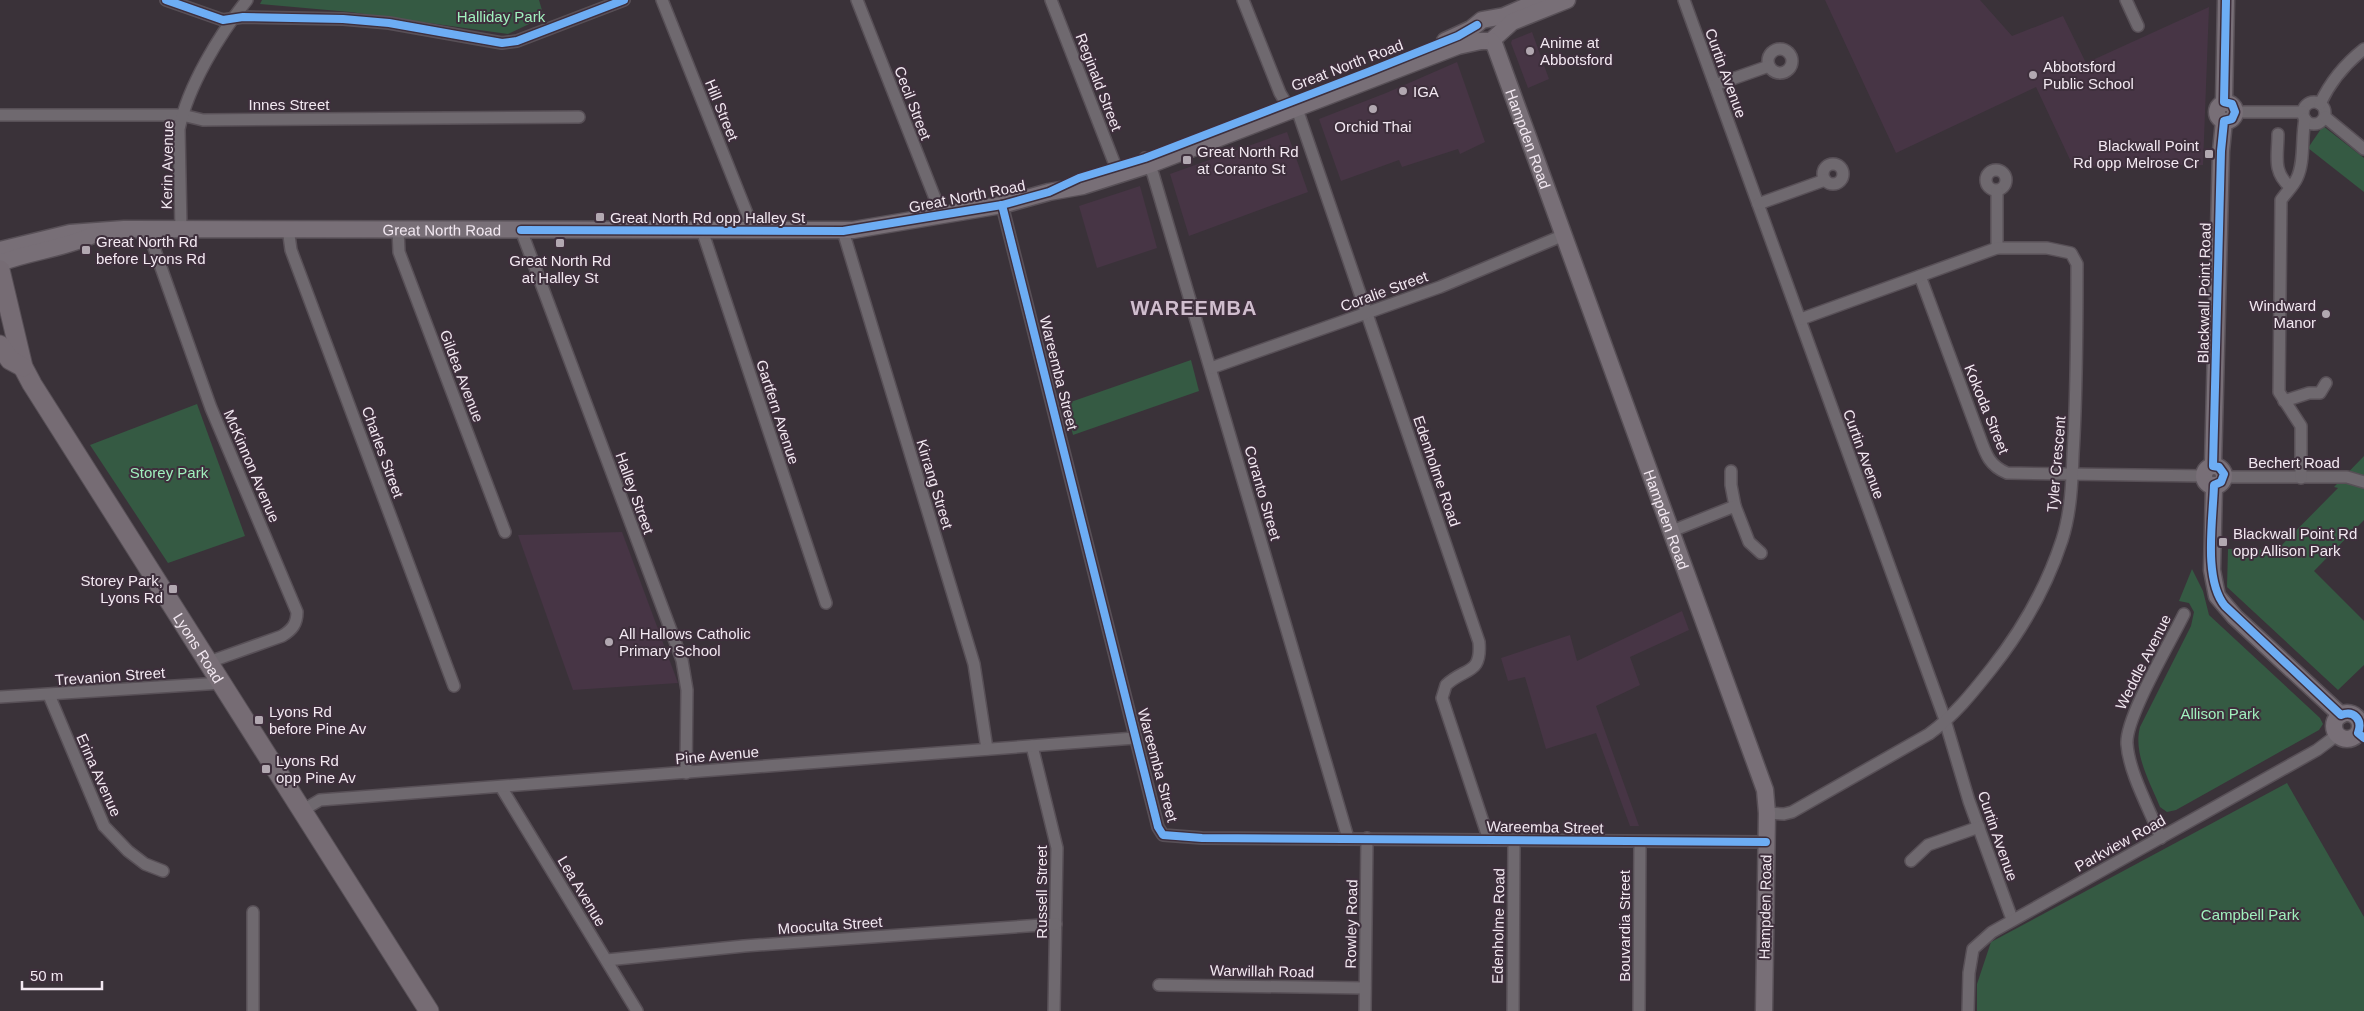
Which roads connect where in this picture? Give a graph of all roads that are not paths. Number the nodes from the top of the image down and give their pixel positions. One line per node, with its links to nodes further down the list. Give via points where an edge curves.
1 (166, 0): 13 (street, via 223,20)
2 (247, 0): 13 (street, Kerin Avenue)
3 (624, 0): 13 (street, via 517,41 502,43 389,23 343,19)
4 (662, 0): 43 (street, Hill Street)
5 (857, 0): 36 (street, Cecil Street)
6 (1051, 0): 30 (street, Reginald Street)
7 (1243, 0): 20 (street, Edenholme Road)
8 (1541, 0): 15 (main road, Great North Road)
9 (1684, 0): 18 (street, Curtin Avenue)
10 (2126, 0): 14 (street)
11 (2226, 0): 21 (main road, Blackwall Point Road)
12 (1564, 1): 15 (main road, Great North Road)
13 (232, 18): 23 (street, Kerin Avenue)
14 (2138, 26)
15 (1487, 32): 20 (main road, Great North Road, via 1422,50); 46 (main road, Hampden Road)
16 (2364, 49): 19 (street, via 2336,76)
17 (1769, 66): 18 (street)
18 (1715, 85): 34 (street, Curtin Avenue)
19 (2320, 104): 24 (street, via 2310,104); 26 (street, via 2325,110)
20 (1291, 106): 29 (main road, Great North Road); 52 (street, Edenholme Road)
21 (2228, 112): 24 (street); 61 (main road, Blackwall Point Road, via 2221,151)
22 (0, 115): 23 (street, Innes Street)
23 (182, 115): 25 (street, Innes Street, via 203,120); 39 (street, Kerin Avenue, via 179,130)
24 (2304, 116): 26 (street, via 2314,124 2321,123); 32 (street, via 2300,169)
25 (579, 117)
26 (2325, 117): 28 (street)
27 (2278, 134): 32 (street, via 2277,171)
28 (2364, 149)
29 (1147, 161): 30 (main road, Great North Road); 56 (street, Coranto Street)
30 (1117, 171): 35 (main road, Great North Road, via 1079,178 1049,192)
31 (1825, 180): 34 (street)
32 (2290, 187): 58 (street, via 2281,200 2279,392)
33 (1997, 191): 47 (street)
34 (1758, 204): 53 (street, Curtin Avenue)
35 (1002, 205): 36 (main road, Great North Road); 79 (street, Wareemba Street)
36 (942, 216): 44 (main road, Great North Road)
37 (146, 228): 39 (main road, Great North Road); 45 (main road, Great North Road); 70 (street, McKinnon Avenue, via 211,408 297,612 292,630 282,636)
38 (288, 228): 39 (main road, Great North Road); 40 (main road, Great North Road); 72 (street, Charles Street, via 292,250)
39 (180, 229)
40 (398, 229): 41 (main road, Great North Road); 66 (street, Gildea Avenue, via 399,252)
41 (521, 230): 42 (main road, Great North Road); 82 (street, Halley Street, via 682,660 687,690)
42 (702, 230): 43 (main road, Great North Road); 68 (street, Gartfern Avenue)
43 (754, 231): 44 (main road, Great North Road)
44 (843, 231): 81 (street, Kirrang Street, via 974,664)
45 (100, 232): 48 (main road, Great North Road, via 70,233); 49 (main road, Great North Road, via 71,245)
46 (1564, 235): 52 (street, Coralie Street); 65 (main road, Hampden Road)
47 (1997, 248): 51 (street, Tyler Crescent); 60 (street, Tyler Crescent, via 2057,249 2071,253 2077,264 2076,416)
48 (0, 250)
49 (0, 263)
50 (0, 270): 55 (main road, Lyons Road)
51 (1920, 276): 53 (street, Tyler Crescent); 60 (street, Kokoda Street, via 1988,460 2007,473)
52 (1367, 313): 56 (street, Coralie Street); 90 (street, Edenholme Road, via 1479,642 1476,664 1446,685 1442,698)
53 (1800, 319): 76 (street, Curtin Avenue)
54 (0, 345): 55 (main road, via 10,360)
55 (23, 367): 70 (main road, Lyons Road)
56 (1211, 368): 87 (street, Coranto Street)
57 (2326, 384): 58 (street, via 2320,393)
58 (2284, 401): 62 (street, via 2302,426)
59 (1731, 471): 64 (street)
60 (2072, 474): 61 (street, Kokoda Street); 76 (street, Tyler Crescent, via 2065,528 2047,579 2016,637)
61 (2214, 476): 62 (street, Bechert Road); 75 (main road, Blackwall Point Road, via 2212,570 2217,596 2235,617)
62 (2301, 478): 63 (street, Bechert Road, via 2347,477)
63 (2364, 482)
64 (1735, 506): 65 (street); 67 (street, via 1750,542)
65 (1672, 531): 85 (main road, Hampden Road, via 1765,790)
66 (504, 532)
67 (1761, 554)
68 (826, 603)
69 (2184, 614): 89 (street, Weddle Avenue, via 2130,721 2127,742 2130,759)
70 (209, 662): 71 (main road, Lyons Road)
71 (222, 683): 73 (street, Trevanion Street); 84 (main road, Lyons Road)
72 (454, 686)
73 (49, 695): 74 (street, Trevanion Street); 95 (street, Erina Avenue, via 104,826 128,852)
74 (1, 696)
75 (2341, 715): 77 (main road, via 2334,724); 78 (main road, via 2349,713 2356,717)
76 (1946, 722): 85 (street, Tyler Crescent, via 1792,812); 86 (street, Curtin Avenue)
77 (2337, 735): 78 (main road, via 2348,739); 89 (street, Parkview Road, via 2317,750)
78 (2361, 736)
79 (1135, 738): 80 (street, Pine Avenue); 87 (street, Wareemba Street, via 1158,827 1164,835)
80 (1032, 746): 81 (street, Pine Avenue); 98 (street, Russell Street, via 1057,843)
81 (987, 749): 82 (street, Pine Avenue)
82 (686, 772): 83 (street, Pine Avenue)
83 (501, 788): 84 (street, Pine Avenue, via 320,800); 99 (street, Lea Avenue)
84 (303, 810): 103 (main road, Lyons Road)
85 (1767, 813): 93 (main road, Hampden Road)
86 (1979, 827): 94 (street, via 1928,845); 97 (street, Curtin Avenue)
87 (1348, 838): 88 (street, Wareemba Street)
88 (1367, 838): 90 (street, Wareemba Street); 101 (street, Rowley Road)
89 (2161, 838): 97 (street, Parkview Road)
90 (1489, 840): 91 (street, Wareemba Street)
91 (1514, 841): 92 (street, Wareemba Street); 107 (street, Edenholme Road)
92 (1640, 842): 93 (street, Wareemba Street); 108 (street, Bouvardia Street)
93 (1766, 842): 109 (main road, Hampden Road)
94 (1910, 861)
95 (163, 871)
96 (253, 912): 102 (street)
97 (2012, 919): 110 (street, Parkview Road, via 1973,949)
98 (1056, 924): 99 (street, Mooculta Street, via 744,946); 105 (street, Russell Street)
99 (607, 960): 104 (street, Lea Avenue)
100 (1159, 984): 101 (street, Warwillah Road)
101 (1365, 988): 106 (street, Rowley Road)
102 (253, 1011)
103 (429, 1011)
104 (637, 1011)
105 (1054, 1011)
106 (1365, 1011)
107 (1513, 1011)
108 (1639, 1011)
109 (1764, 1011)
110 (1968, 1011)

